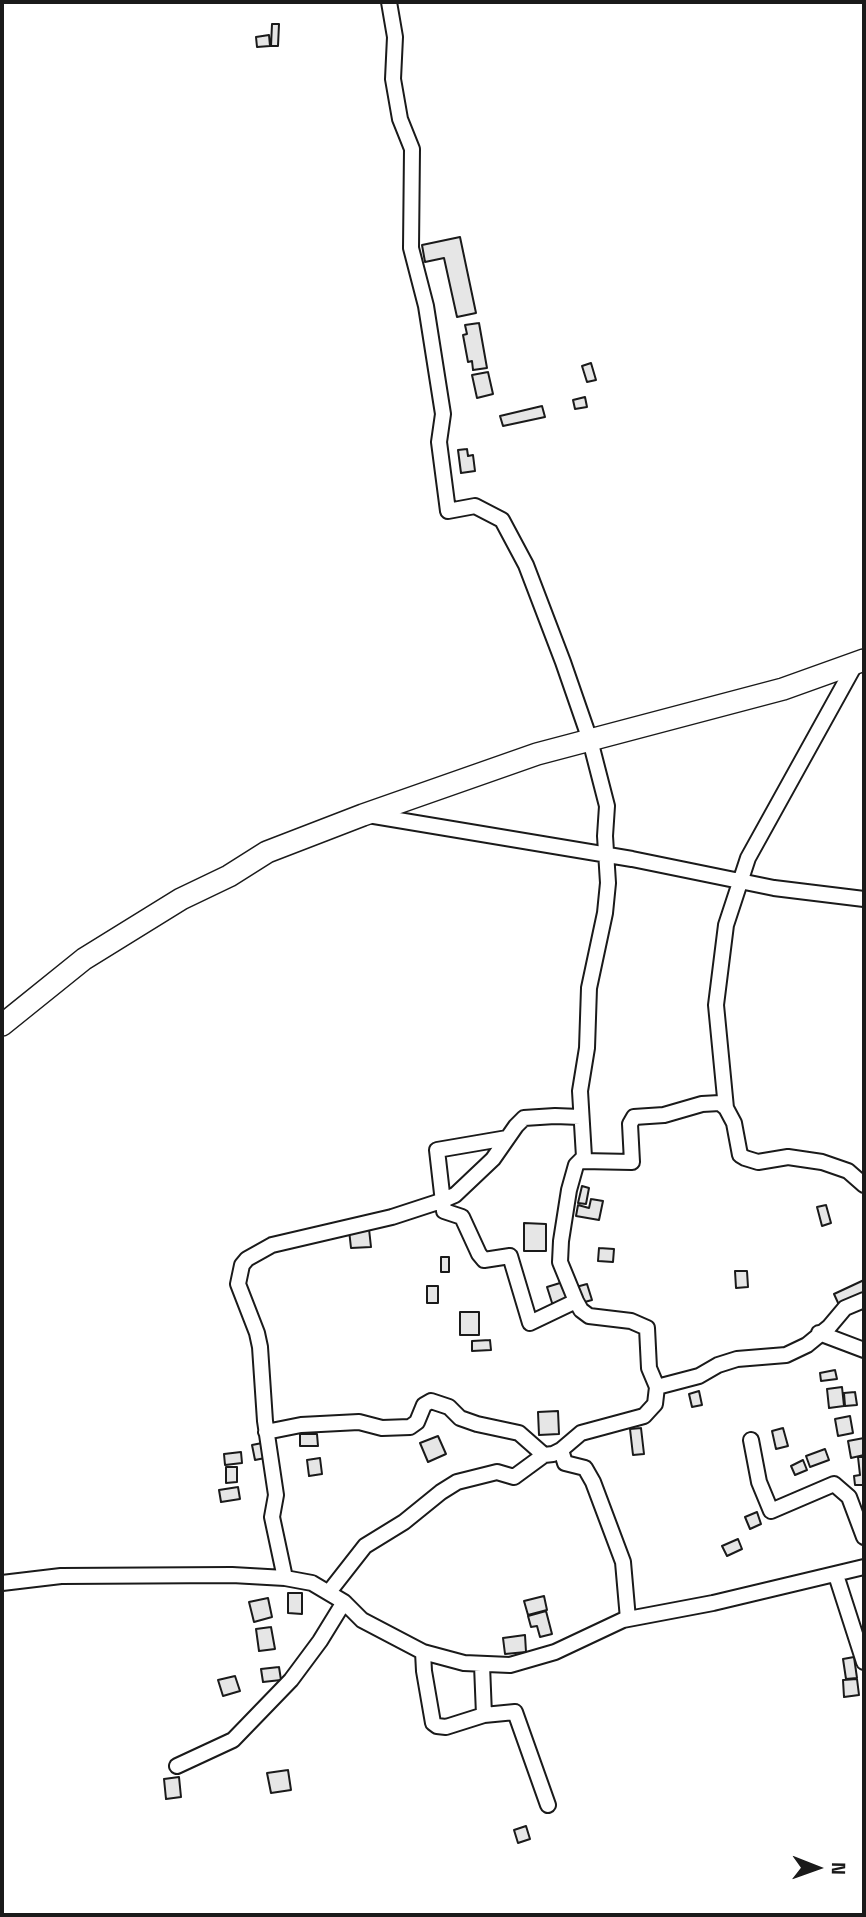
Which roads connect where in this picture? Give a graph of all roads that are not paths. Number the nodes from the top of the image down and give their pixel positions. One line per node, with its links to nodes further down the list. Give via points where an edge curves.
1 (389, 2): 3 (street, via 396,37 393,79 400,119 412,149 411,248 426,306 443,414 439,442 448,511 475,506 502,520 526,565)
2 (860, 662): 3 (street, via 783,689); 6 (street, via 748,858)
3 (590, 740): 4 (street); 5 (street, via 607,806)
4 (363, 815): 5 (street); 8 (street, via 268,852 181,899 84,959)
5 (607, 855): 6 (street); 10 (street, via 605,913 589,988)
6 (741, 881): 7 (street); 9 (street, via 726,925 716,1005)
7 (864, 899)
8 (2, 1025)
9 (726, 1108): 12 (street, via 720,1103 702,1104 664,1115 634,1117 630,1124 632,1162); 13 (street, via 740,1155 745,1158 822,1162 848,1171)
10 (580, 1117): 11 (street, via 524,1118); 12 (street)
11 (507, 1138): 14 (street, via 474,1179); 14 (street, via 437,1150)
12 (582, 1161): 16 (street, via 575,1168 560,1262)
13 (864, 1185)
14 (443, 1200): 16 (street, via 444,1211 462,1217 484,1260 510,1256 530,1323); 20 (street, via 366,1224 272,1245 244,1262 238,1284 260,1347)
15 (864, 1300): 17 (street, via 845,1308)
16 (576, 1301): 19 (street, via 589,1316 631,1321 647,1328 649,1368)
17 (819, 1333): 18 (street); 19 (street, via 786,1355 737,1359)
18 (864, 1350)
19 (657, 1387): 22 (street, via 655,1404 644,1416 580,1433)
20 (266, 1432): 23 (street, via 359,1422 382,1428 410,1427 431,1401 449,1407 460,1418 519,1433); 27 (street, via 276,1495 272,1517)
21 (751, 1440): 24 (street, via 759,1482 771,1511 834,1484 849,1497)
22 (561, 1450): 23 (street); 31 (street, via 565,1464 586,1468 593,1482 620,1551)
23 (544, 1455): 29 (street, via 514,1477 497,1472 457,1482 441,1492 365,1546)
24 (864, 1538)
25 (864, 1567): 26 (street)
26 (836, 1575): 31 (street); 33 (street)
27 (285, 1578): 28 (street, via 61,1576); 29 (street)
28 (2, 1583)
29 (329, 1592): 30 (street)
30 (344, 1602): 32 (street, via 362,1620); 36 (street, via 291,1680 233,1740)
31 (628, 1619): 34 (street, via 555,1652 510,1665)
32 (423, 1652): 34 (street); 35 (street, via 433,1723 446,1727)
33 (864, 1662)
34 (482, 1665): 35 (street)
35 (484, 1715): 37 (street, via 516,1714)
36 (177, 1766)
37 (548, 1805)

